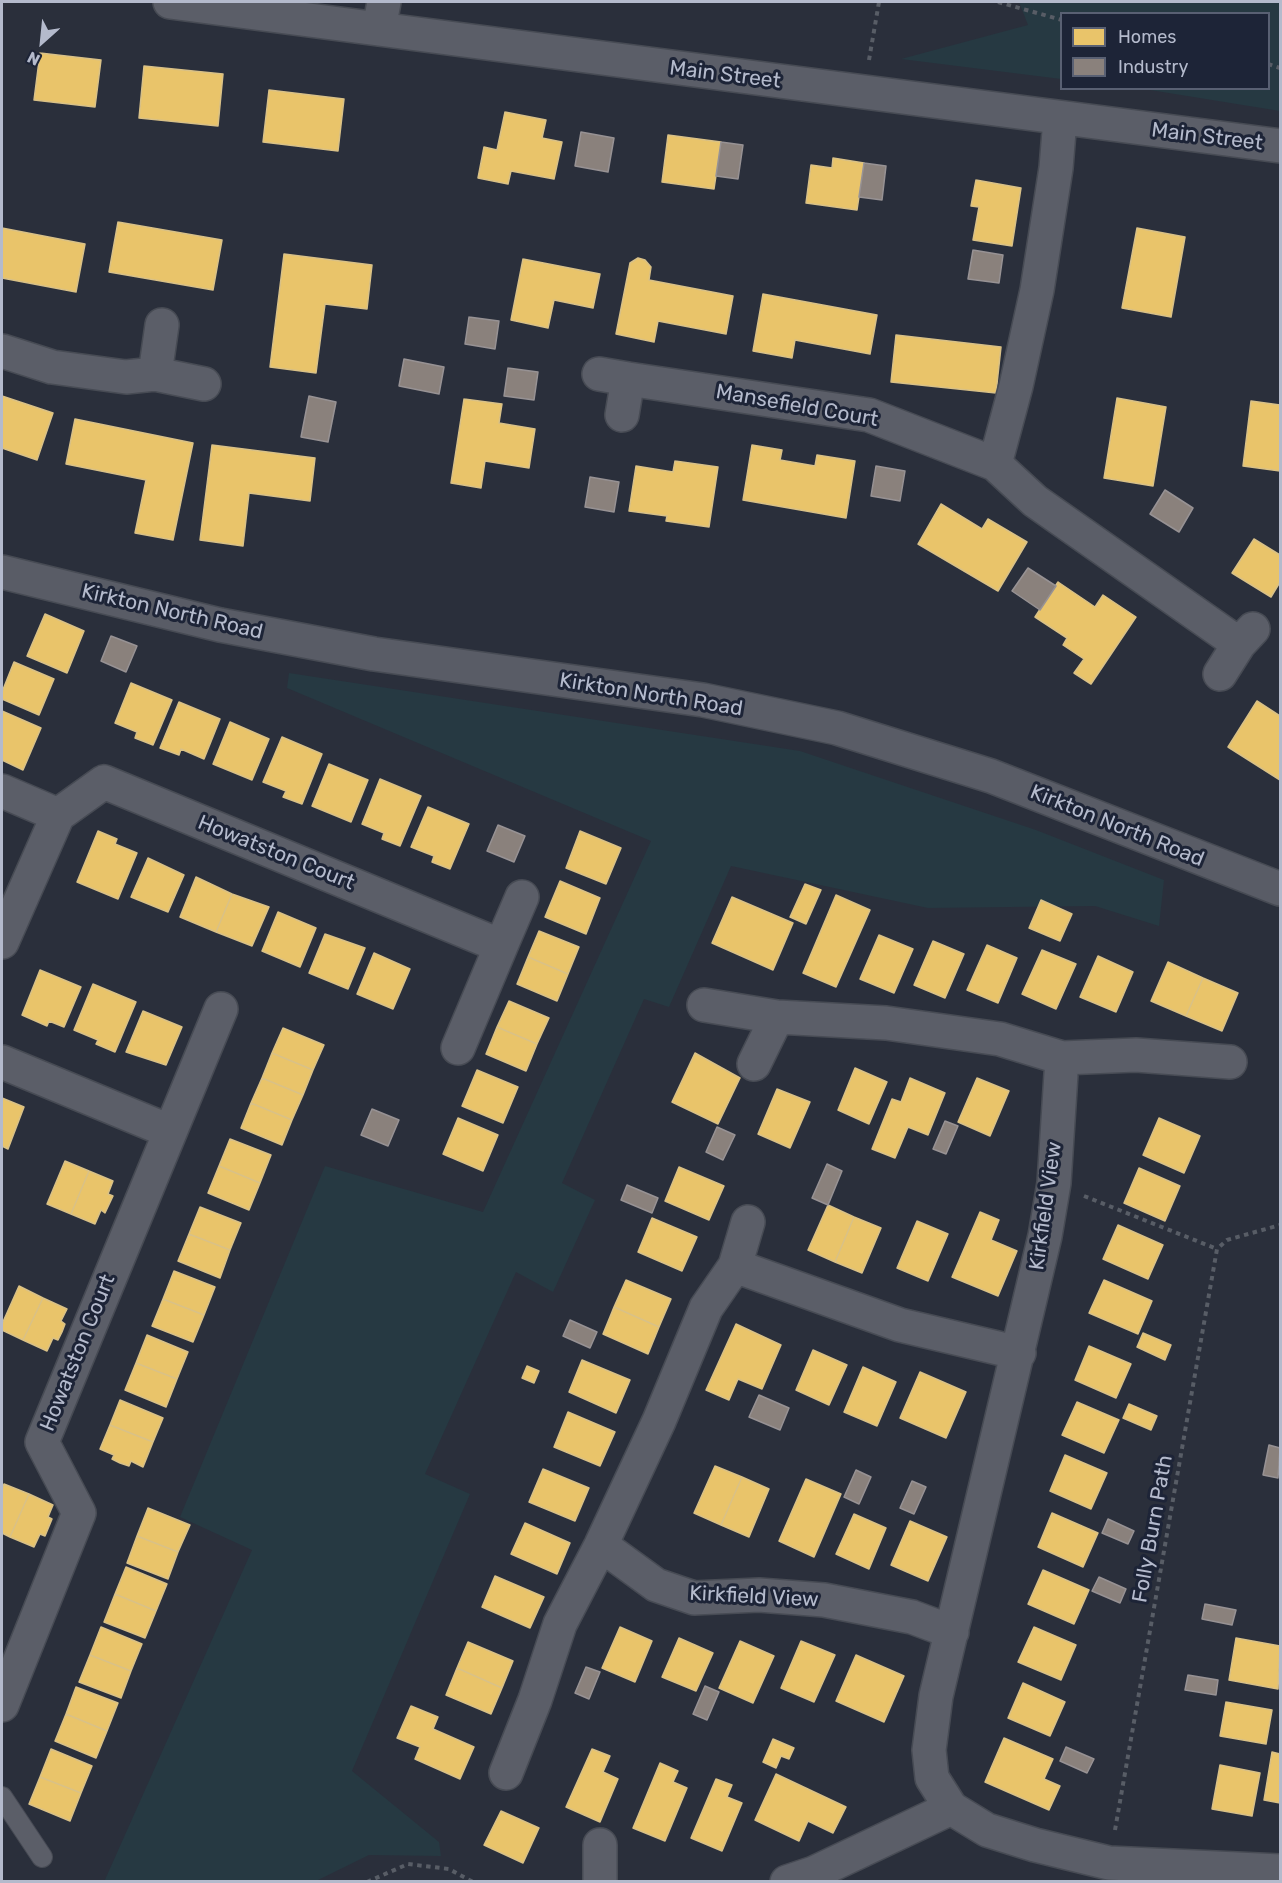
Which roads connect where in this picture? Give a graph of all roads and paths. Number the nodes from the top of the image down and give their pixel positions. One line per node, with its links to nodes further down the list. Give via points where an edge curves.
1 (170, 2): 4 (street, Main Street)
2 (879, 2): 6 (path)
3 (998, 2): 5 (path)
4 (382, 15): 6 (street, Main Street)
5 (1060, 19)
6 (864, 93): 7 (street, Main Street)
7 (1060, 119): 8 (street, Main Street); 14 (street, via 1037,290)
8 (1281, 146)
9 (162, 325): 11 (street)
10 (2, 351): 11 (street, via 52,367 126,377)
11 (155, 374): 12 (street)
12 (204, 384)
13 (622, 415): 14 (street, Mansefield Court, via 614,377 869,415)
14 (995, 464): 16 (street, Mansefield Court, via 1035,501 1246,636)
15 (2, 572): 19 (main road, Kirkton North Road, via 219,625 374,654 703,700 837,728 991,776)
16 (1220, 674)
17 (2, 791): 18 (street)
18 (58, 815): 21 (street); 22 (street, Howatston Court, via 104,782)
19 (1281, 890)
20 (522, 897): 22 (street)
21 (2, 942)
22 (501, 946): 26 (street)
23 (704, 1005): 25 (street)
24 (221, 1009): 31 (street, Howatston Court)
25 (777, 1017): 27 (street, via 886,1023 988,1037); 30 (street)
26 (458, 1048)
27 (1062, 1058): 29 (street, via 1136,1055); 32 (street, Kirkfield View)
28 (2, 1062): 31 (street)
29 (1230, 1062)
30 (754, 1064)
31 (169, 1131): 40 (street, Howatston Court, via 42,1442 79,1513)
32 (1054, 1183): 35 (path); 37 (street, Kirkfield View)
33 (748, 1222): 36 (street)
34 (1281, 1225): 35 (path, via 1227,1240)
35 (1217, 1249): 46 (path, Folly Burn Path)
36 (735, 1266): 37 (street, via 900,1325); 38 (street, via 706,1308)
37 (1019, 1353): 39 (street, Kirkfield View)
38 (601, 1545): 39 (street, Kirkfield View, via 656,1585 694,1598 759,1595 824,1600 892,1612); 41 (street, via 560,1624 536,1700)
39 (952, 1632): 43 (street, Kirkfield View, via 936,1696 929,1749 932,1778)
40 (2, 1705)
41 (506, 1773)
42 (2, 1797): 45 (lane)
43 (951, 1808): 46 (street, Kirkfield View, via 987,1830); 51 (street, via 814,1873)
44 (600, 1845): 50 (street)
45 (42, 1857)
46 (1109, 1863): 47 (street, Kirkfield View)
47 (1281, 1871)
48 (367, 1881): 49 (path, via 408,1864 449,1869)
49 (473, 1881)
50 (600, 1881)
51 (787, 1881)

